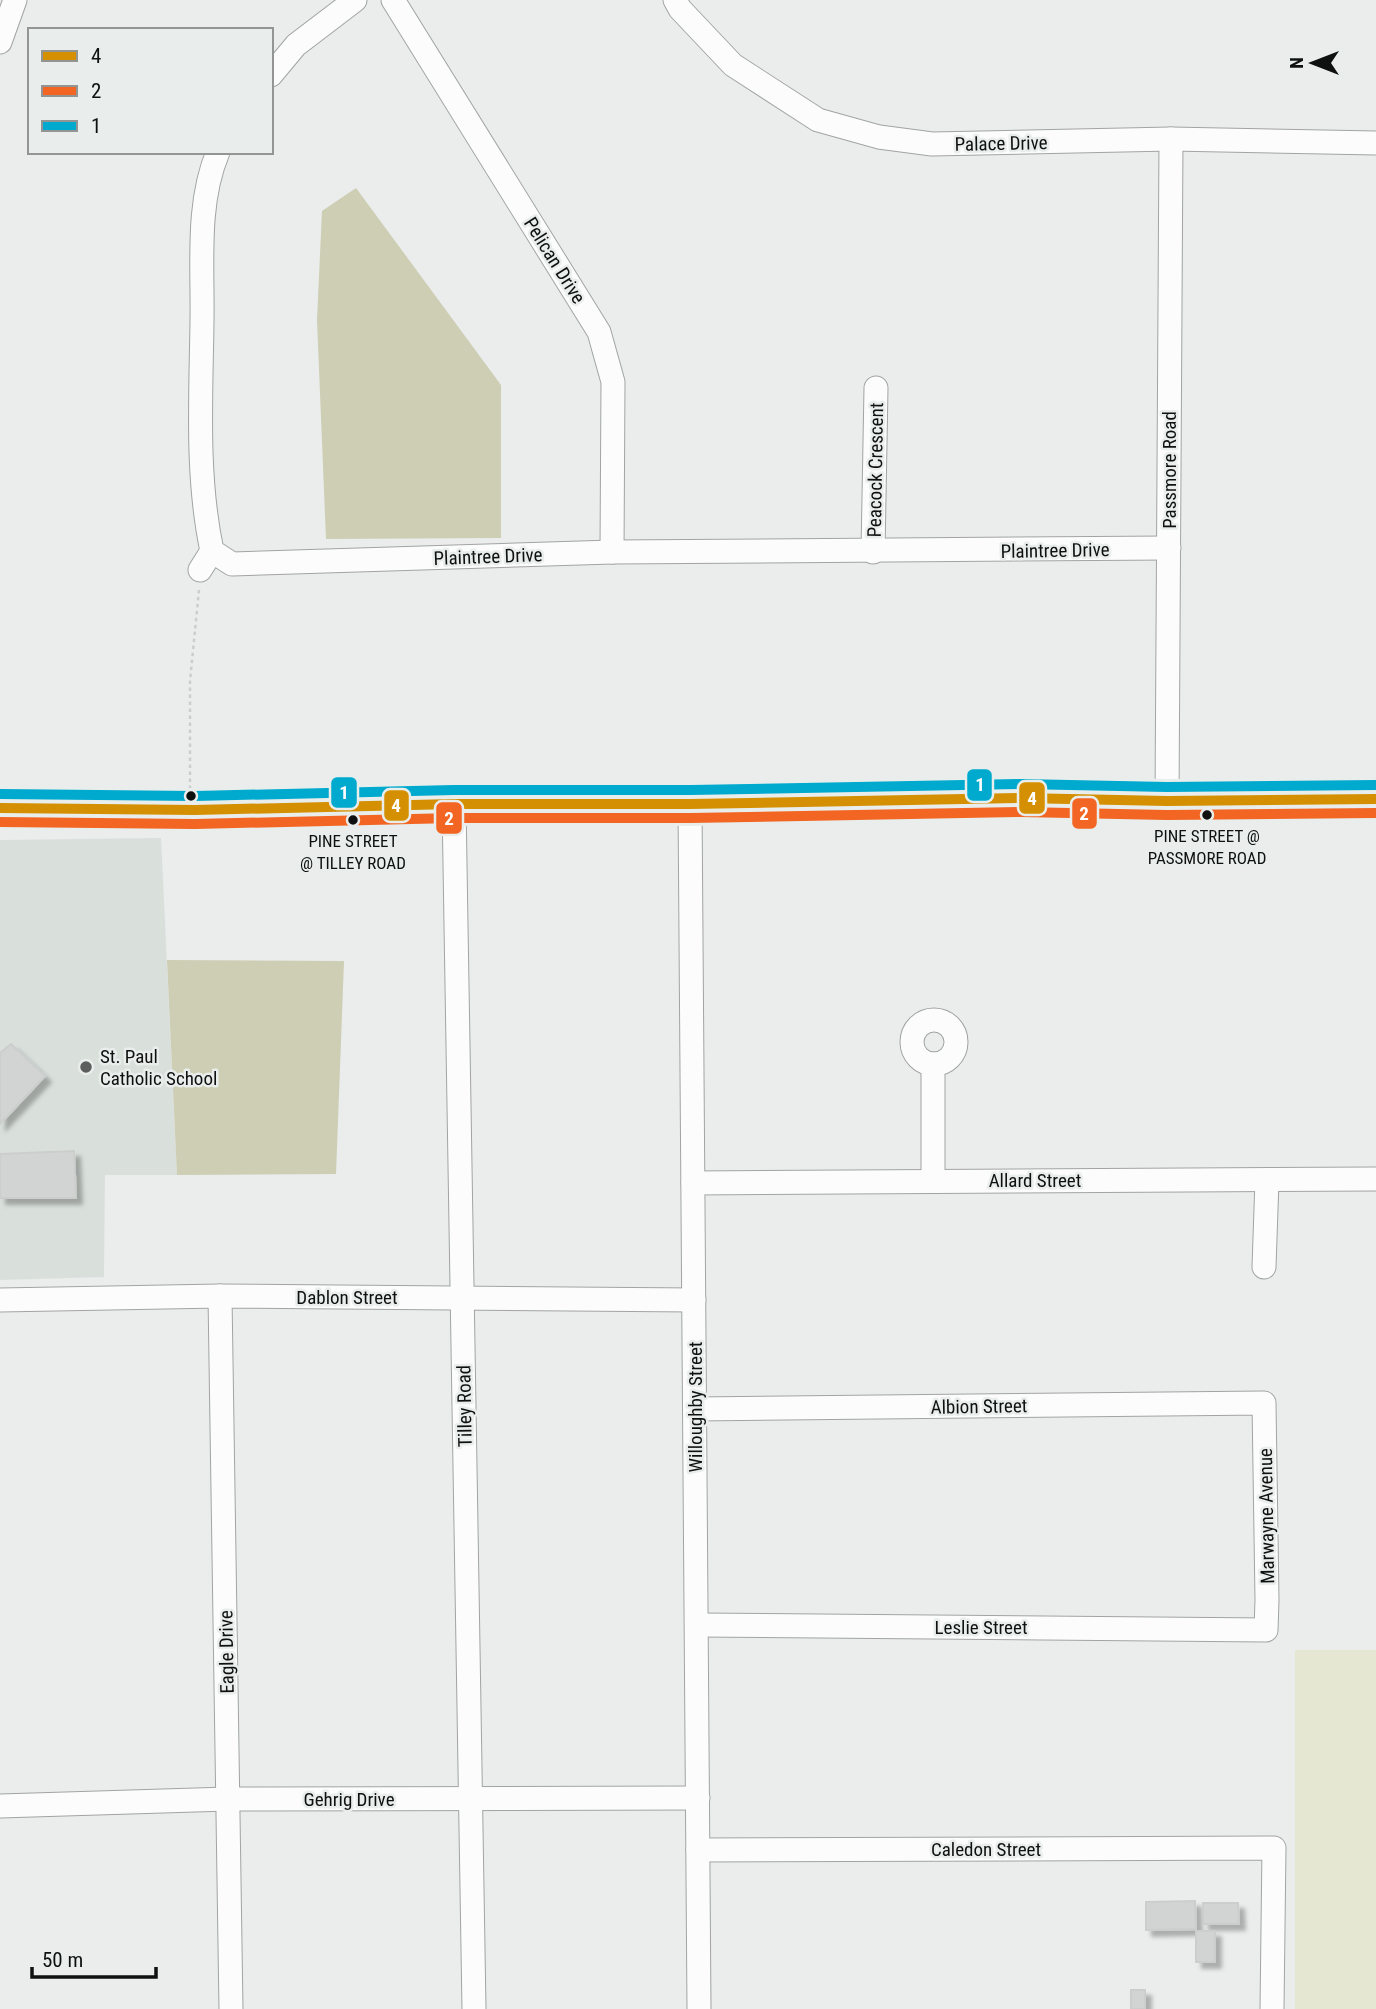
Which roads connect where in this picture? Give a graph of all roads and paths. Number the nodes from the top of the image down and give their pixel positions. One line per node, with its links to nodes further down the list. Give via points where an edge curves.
1 (15, 0): 5 (street)
2 (355, 0): 6 (street, via 296,45)
3 (393, 0): 12 (street, Pelican Drive, via 599,332 613,382)
4 (675, 0): 7 (street, Palace Drive, via 733,65 818,120 880,137 932,144)
5 (0, 42)
6 (273, 73)
7 (1171, 139): 8 (street, Palace Drive); 11 (street, Passmore Road)
8 (1376, 143)
9 (217, 154): 14 (street, via 203,221 201,432)
10 (876, 388): 13 (street, Peacock Crescent)
11 (1169, 548): 13 (street, Plaintree Drive); 16 (street, Passmore Road)
12 (612, 552): 13 (street, Plaintree Drive); 14 (street, Plaintree Drive, via 232,564)
13 (873, 552)
14 (206, 560): 20 (path, via 190,681)
15 (1376, 799): 16 (street)
16 (1167, 801): 18 (street, via 1021,798)
17 (454, 804): 18 (street); 20 (street); 28 (street, Tilley Road)
18 (690, 804): 25 (street, Willoughby Street)
19 (0, 808): 20 (street)
20 (190, 810)
21 (933, 1064): 24 (street)
22 (1376, 1179): 23 (street, Allard Street)
23 (1267, 1180): 24 (street, Allard Street); 26 (street)
24 (933, 1181): 25 (street, Allard Street)
25 (693, 1182): 30 (street, Willoughby Street)
26 (1264, 1267)
27 (220, 1296): 28 (street, Dablon Street); 29 (street, Dablon Street); 36 (street, Eagle Drive)
28 (462, 1297): 30 (street, Dablon Street); 37 (street, Tilley Road)
29 (0, 1300)
30 (694, 1300): 32 (street, Willoughby Street)
31 (1264, 1403): 32 (street, Albion Street); 34 (street, Marwayne Avenue)
32 (695, 1409): 33 (street, Willoughby Street)
33 (697, 1625): 34 (street, Leslie Street); 35 (street, Willoughby Street)
34 (1266, 1630)
35 (698, 1798): 37 (street, Gehrig Drive); 39 (street, Willoughby Street)
36 (228, 1799): 37 (street, Gehrig Drive); 38 (street, Gehrig Drive); 40 (street, Eagle Drive)
37 (469, 1799): 41 (street, Tilley Road)
38 (0, 1806)
39 (698, 1850): 42 (street, Willoughby Street); 43 (street, Caledon Street, via 1274,1848)
40 (231, 2009)
41 (474, 2009)
42 (699, 2009)
43 (1272, 2009)

